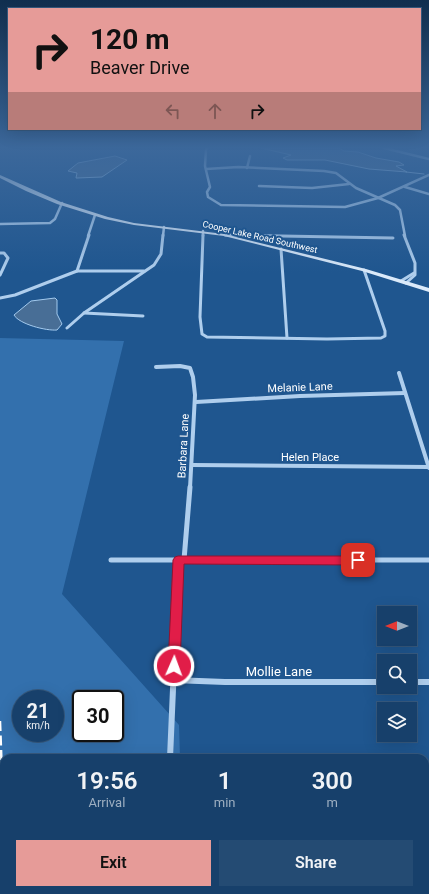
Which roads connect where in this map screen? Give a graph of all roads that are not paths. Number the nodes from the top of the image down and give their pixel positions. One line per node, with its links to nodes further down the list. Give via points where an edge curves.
1 (30, 190): 8 (street, Cooper Lake Road Southwest)
2 (208, 190): 7 (street, via 208,198 221,205 248,207 341,207)
3 (360, 190): 7 (street)
4 (397, 190): 7 (street)
5 (414, 190): 6 (street)
6 (429, 194)
7 (378, 197): 21 (street, via 400,210 405,238 415,263)
8 (62, 203): 9 (street, Cooper Lake Road Southwest); 10 (street, via 55,219 50,223)
9 (95, 215): 11 (street, Cooper Lake Road Southwest, via 120,222); 19 (street)
10 (1, 224): 12 (street)
11 (164, 227): 13 (street, Cooper Lake Road Southwest); 20 (street, via 161,254 154,265)
12 (0, 228)
13 (203, 231): 14 (street, Cooper Lake Road Southwest); 31 (street, via 200,317 202,334 207,337)
14 (224, 235): 15 (street); 16 (street, Cooper Lake Road Southwest)
15 (393, 238)
16 (281, 249): 18 (street, Cooper Lake Road Southwest); 31 (street)
17 (0, 253): 22 (street, via 4,253 8,258)
18 (364, 270): 24 (street, Cooper Lake Road Southwest); 31 (street, via 385,336 376,339)
19 (77, 271): 20 (street); 27 (street, via 15,295)
20 (145, 271): 28 (street)
21 (414, 272): 23 (street); 25 (street, via 415,275)
22 (0, 275)
23 (408, 276): 24 (street); 25 (street)
24 (393, 279): 25 (street, Cooper Lake Road Southwest)
25 (403, 282): 26 (street, Cooper Lake Road Southwest)
26 (429, 290)
27 (0, 298)
28 (84, 313): 29 (street); 30 (street)
29 (143, 316)
30 (67, 328)
31 (287, 338)
32 (156, 367): 35 (street, Barbara Lane, via 190,368)
33 (399, 373): 34 (street)
34 (405, 394): 35 (street, Melanie Lane, via 300,396); 37 (street)
35 (196, 402): 36 (street, Barbara Lane, via 193,410)
36 (192, 465): 37 (street, Helen Place); 39 (street, Barbara Lane)
37 (429, 468)
38 (111, 560): 39 (street)
39 (181, 560): 40 (street); 41 (street, Barbara Lane)
40 (429, 560)
41 (173, 680): 42 (street, Mollie Lane); 45 (street, Barbara Lane)
42 (377, 682)
43 (417, 682): 44 (street)
44 (429, 682)
45 (170, 754)

